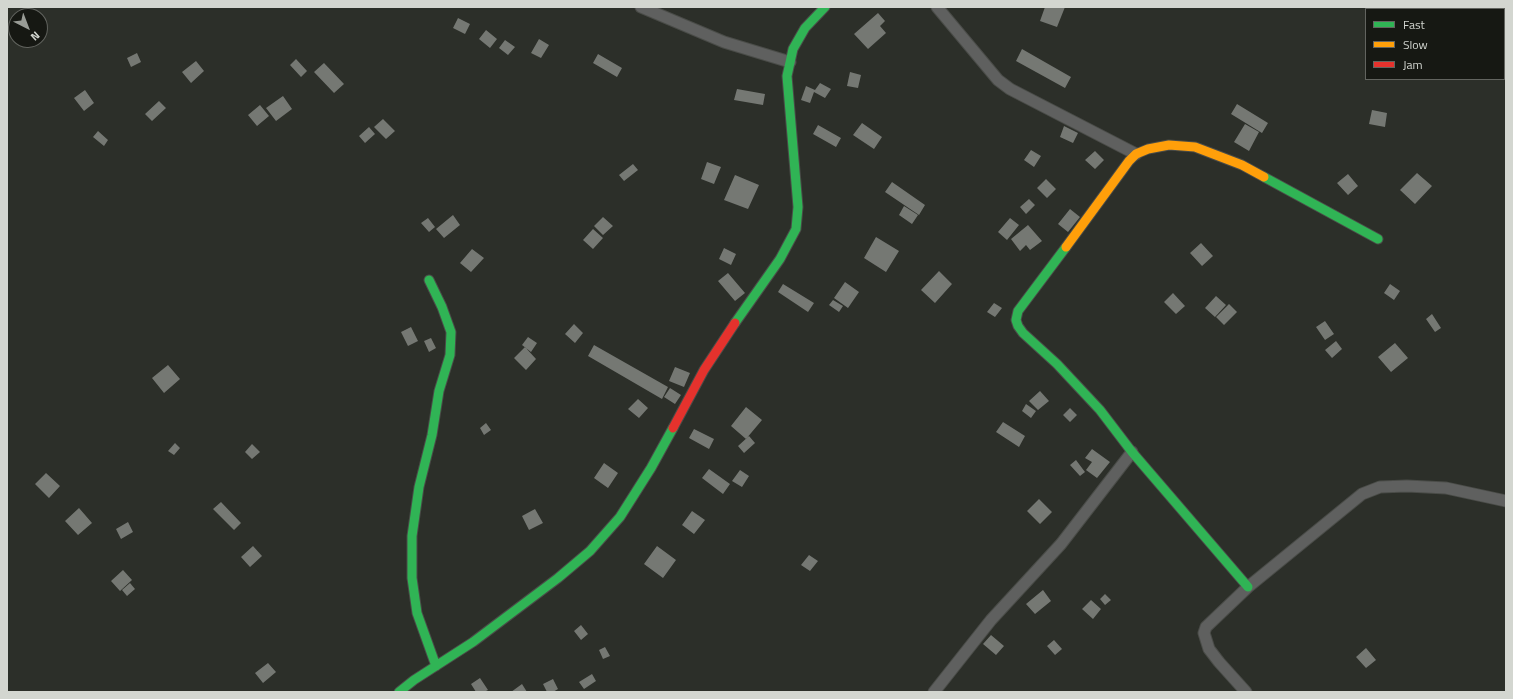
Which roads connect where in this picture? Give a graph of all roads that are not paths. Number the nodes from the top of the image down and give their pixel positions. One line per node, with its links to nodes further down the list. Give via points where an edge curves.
1 (641, 7): 4 (street, via 724,42)
2 (826, 7): 4 (street, via 805,28 793,49)
3 (937, 7): 5 (street, via 998,80 1010,89)
4 (790, 62): 11 (street, via 787,76 798,207 796,229 780,260 704,370 651,468 620,517 590,551 558,578 473,642)
5 (1136, 154): 6 (street, via 1169,145 1195,147 1242,165); 8 (street, via 1034,289 1018,312 1016,320 1023,333 1057,364 1100,410)
6 (1378, 239)
7 (429, 280): 11 (street, via 451,332 450,355 439,391 432,435 419,487 412,536 412,578 417,613)
8 (1132, 452): 10 (street); 13 (street, via 1061,544 991,620)
9 (1506, 501): 10 (street, via 1446,488 1380,487 1362,494)
10 (1248, 587): 14 (street, via 1212,620 1204,633 1209,649)
11 (436, 666): 12 (street)
12 (399, 692)
13 (934, 692)
14 (1246, 692)

